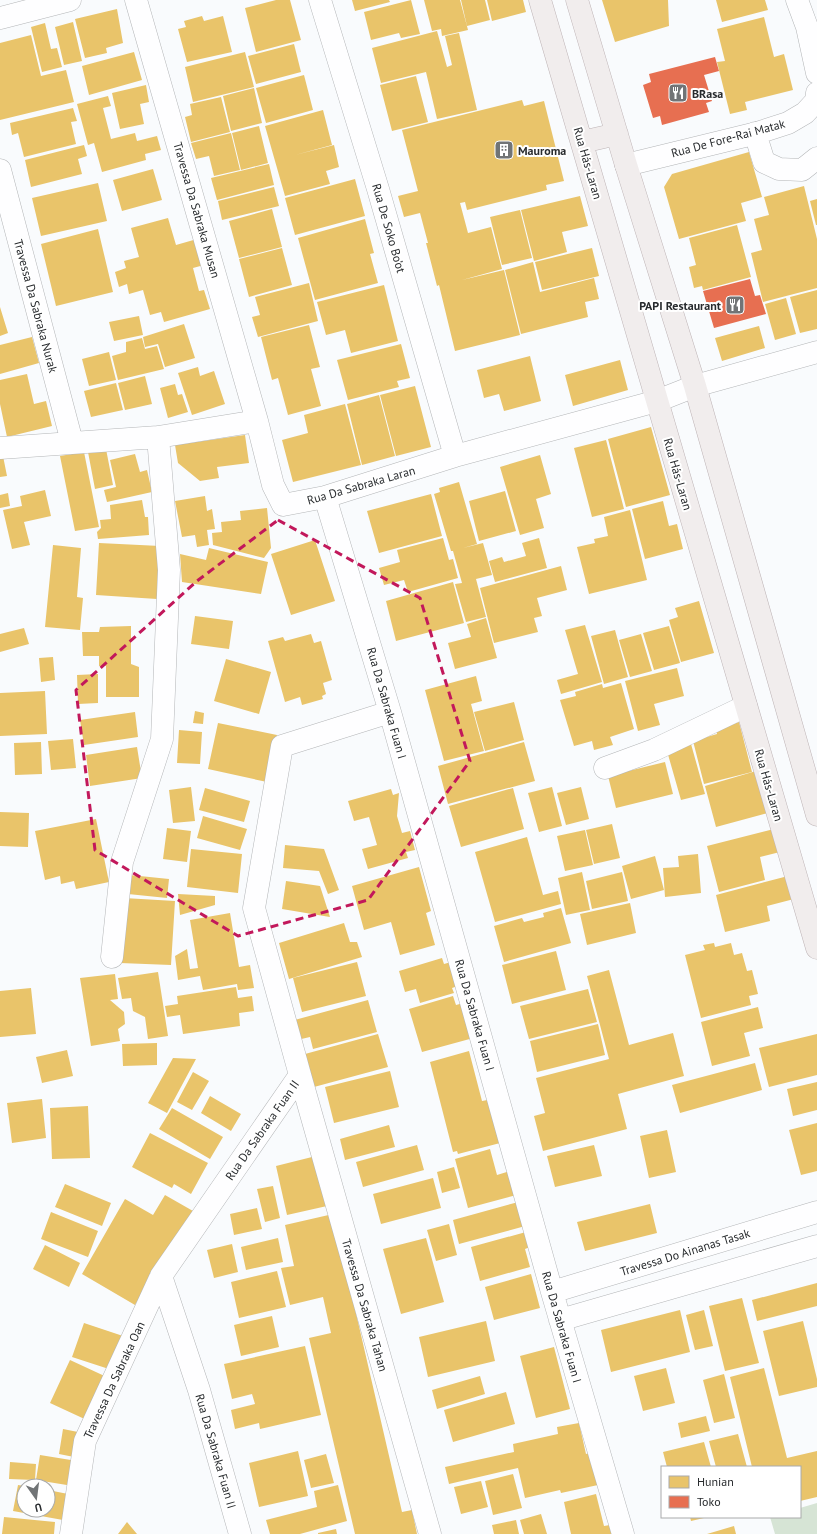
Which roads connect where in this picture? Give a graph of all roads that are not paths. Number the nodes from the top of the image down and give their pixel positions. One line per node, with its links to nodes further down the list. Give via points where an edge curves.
1 (70, 0): 7 (street)
2 (136, 0): 20 (street, Travessa Da Sabraka Musan)
3 (320, 0): 24 (street, Rua De Soko Bo’ot)
4 (540, 0): 13 (main road, Rua Hás-Laran)
5 (577, 0): 12 (main road)
6 (797, 0): 8 (street)
7 (0, 18)
8 (812, 25): 9 (street)
9 (817, 73)
10 (817, 99): 11 (street, Rua De Fore-Rai Matak, via 805,114 788,123)
11 (755, 133): 14 (street, via 764,162 779,169 802,170); 15 (street, Rua De Fore-Rai Matak)
12 (617, 134): 13 (main road); 15 (main road)
13 (582, 142): 19 (main road, Rua Hás-Laran)
14 (817, 158)
15 (626, 165): 18 (main road)
16 (0, 170): 22 (street, Travessa Da Sabraka Nurak)
17 (817, 352): 18 (street, Rua Da Sabraka Laran)
18 (695, 386): 19 (street, Rua Da Sabraka Laran); 29 (main road)
19 (657, 401): 24 (street, Rua Da Sabraka Laran); 26 (main road, Rua Hás-Laran)
20 (257, 421): 21 (street); 25 (street, Rua Da Sabraka Laran, via 273,485 283,505)
21 (158, 438): 22 (street); 31 (street, via 169,570 162,738 122,862)
22 (72, 442): 23 (street)
23 (0, 448)
24 (455, 456): 25 (street, Rua Da Sabraka Laran)
25 (325, 497): 27 (street, Rua Da Sabraka Fuan I)
26 (746, 706): 28 (street, via 654,750); 30 (main road, Rua Hás-Laran)
27 (390, 712): 32 (street, Rua Da Sabraka Fuan II, via 282,746 254,908); 36 (street, Rua Da Sabraka Fuan I)
28 (605, 768)
29 (817, 815)
30 (817, 948)
31 (112, 957)
32 (300, 1075): 35 (street, Rua Da Sabraka Fuan II); 40 (street, Travessa Da Sabraka Tahan)
33 (817, 1212): 36 (street, Travessa Do Ainanas Tasak)
34 (817, 1246): 37 (street)
35 (161, 1276): 38 (street, Travessa Da Sabraka Oan, via 85,1441); 39 (street, Rua Da Sabraka Fuan II, via 199,1390)
36 (552, 1292): 37 (street, Rua Da Sabraka Fuan I)
37 (560, 1320): 41 (street, Rua Da Sabraka Fuan I)
38 (71, 1534)
39 (240, 1534)
40 (430, 1534)
41 (623, 1534)

